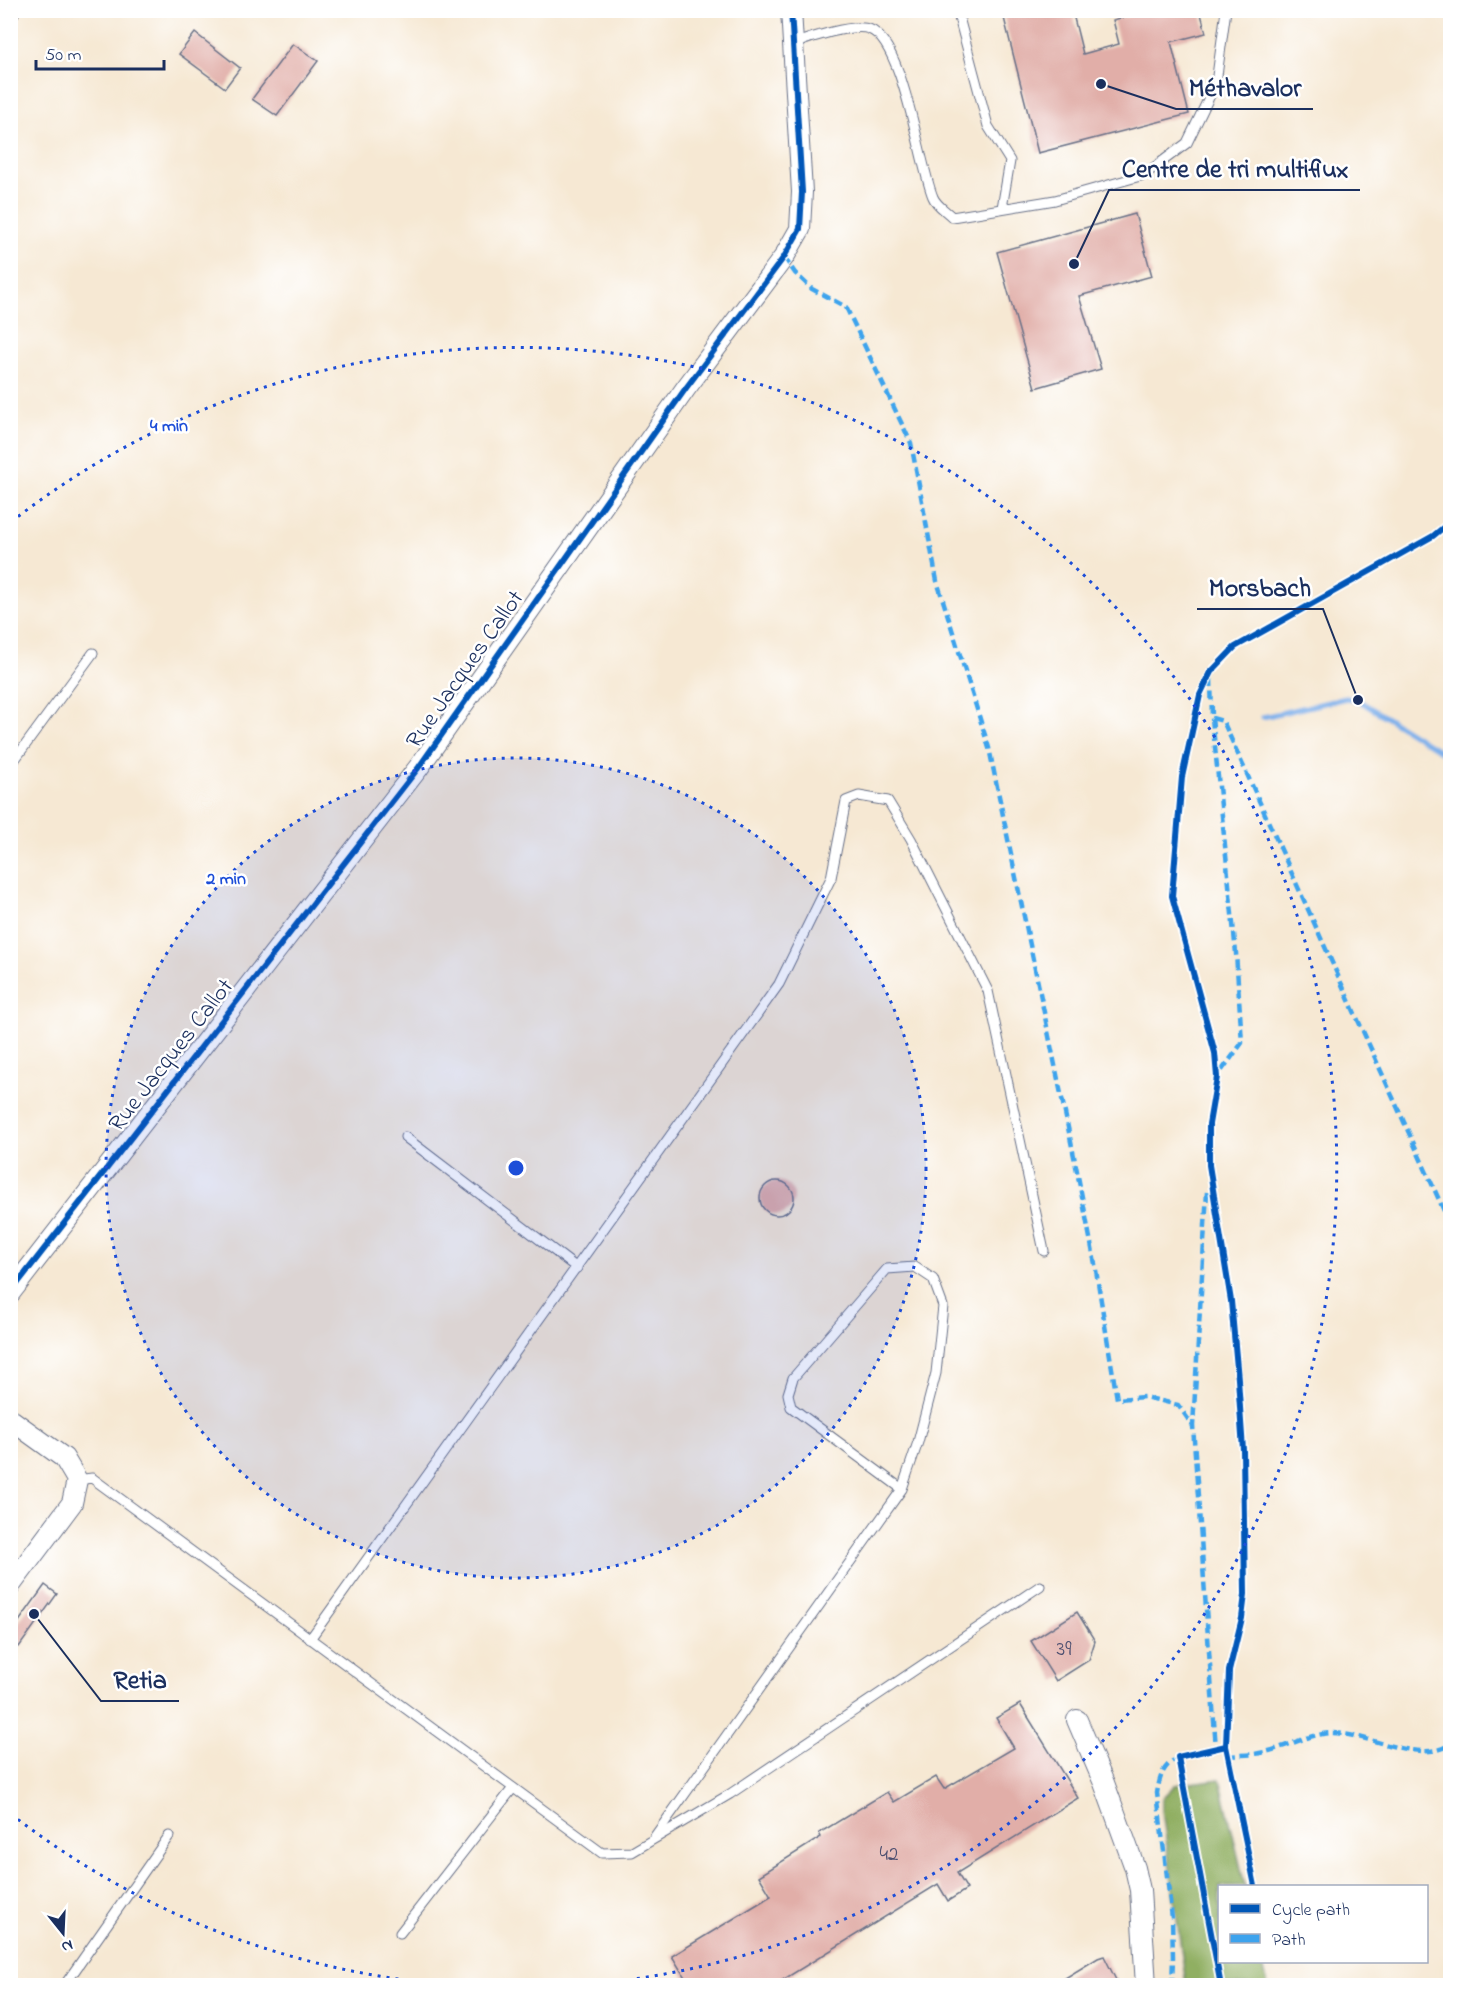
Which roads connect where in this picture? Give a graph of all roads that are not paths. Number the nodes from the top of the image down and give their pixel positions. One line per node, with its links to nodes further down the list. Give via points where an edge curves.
1 (791, 10): 4 (street, Rue Jacques Callot)
2 (957, 10): 5 (lane, via 988,126 1010,161)
3 (1226, 10): 5 (lane, via 1216,83 1186,142 1144,175 1055,200)
4 (793, 44): 5 (lane, via 829,32 868,28 882,38 904,90 934,200 952,217); 11 (street, Rue Jacques Callot, via 802,192 800,229 784,257 686,388 419,767)
5 (1002, 208)
6 (93, 653): 7 (lane)
7 (10, 766)
8 (405, 1137): 10 (lane)
9 (1044, 1251): 10 (lane, via 988,991 888,801 860,796 846,801 831,878 780,984)
10 (577, 1268): 17 (lane)
11 (10, 1293)
12 (10, 1419): 13 (street, via 64,1458)
13 (76, 1480): 15 (street, via 72,1503); 17 (lane, via 92,1478)
14 (902, 1489): 14 (lane, via 936,1373 943,1306 933,1280 915,1267 887,1269 793,1378 788,1394 791,1407); 21 (lane)
15 (10, 1586)
16 (1040, 1586): 21 (lane, via 730,1794)
17 (310, 1639): 19 (lane)
18 (1077, 1720): 24 (street, via 1135,1868)
19 (513, 1788): 21 (lane, via 602,1854 632,1852); 22 (lane)
20 (169, 1836): 23 (lane)
21 (652, 1840)
22 (400, 1934)
23 (64, 1986)
24 (1146, 1986)

